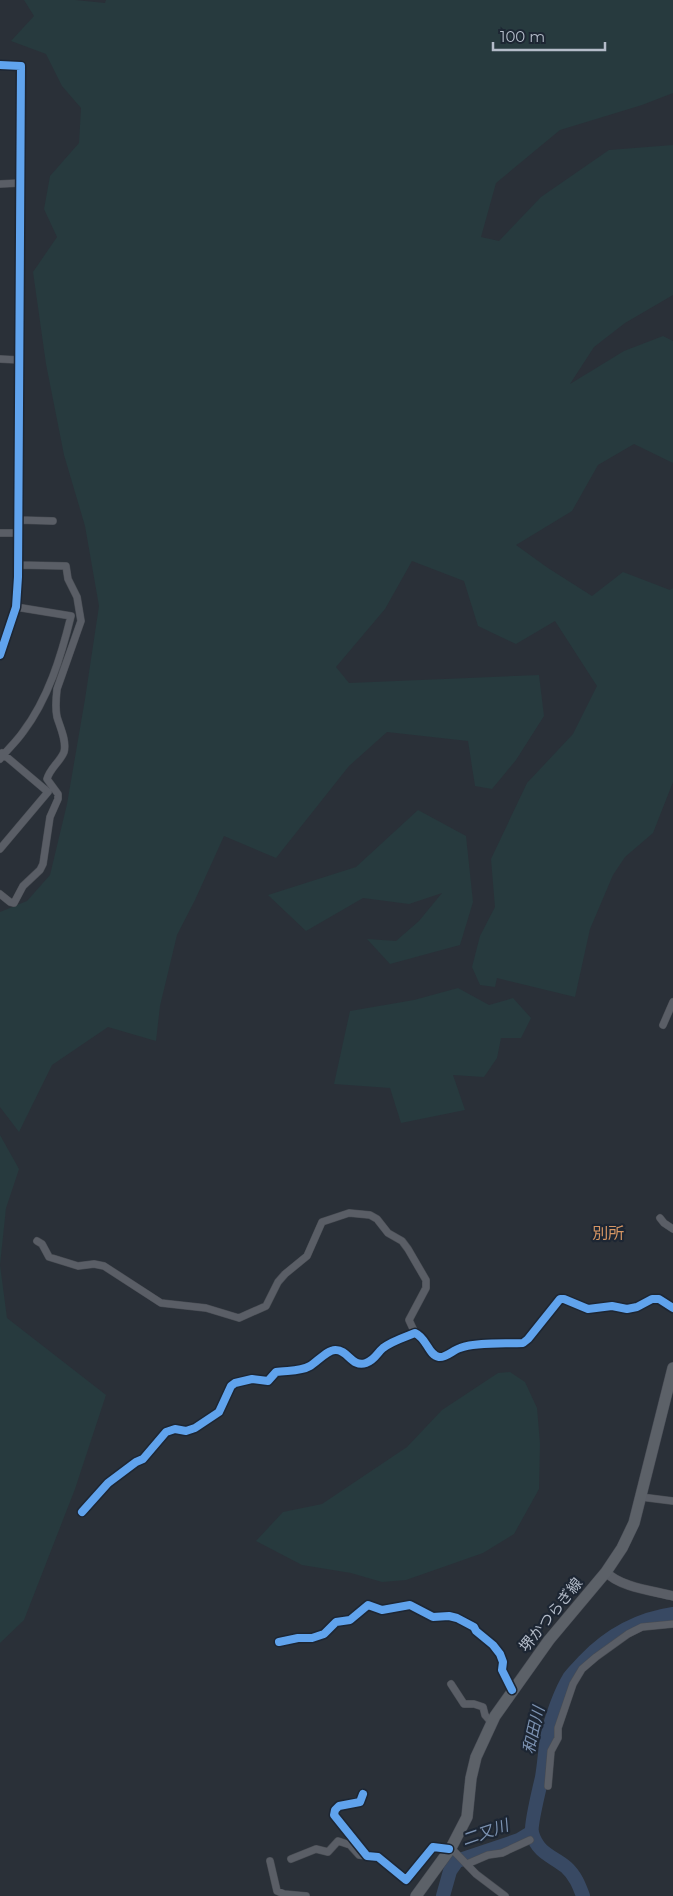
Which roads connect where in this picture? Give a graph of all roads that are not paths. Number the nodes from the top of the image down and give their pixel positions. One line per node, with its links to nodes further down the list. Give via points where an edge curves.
1 (0, 65): 2 (street, via 20,66)
2 (20, 183): 3 (street); 5 (street)
3 (0, 184)
4 (0, 360): 5 (street)
5 (19, 360): 6 (street)
6 (19, 520): 7 (street); 9 (street)
7 (53, 521)
8 (0, 533): 9 (street)
9 (19, 533): 10 (street)
10 (18, 565): 11 (street); 15 (street, via 66,566 68,579 77,596 81,620 57,689 57,716 64,752 47,779 58,799 50,816 43,864 23,886 14,903)
11 (16, 607): 12 (street); 13 (street, via 71,616 57,666 42,700 23,732)
12 (0, 655)
13 (1, 755): 14 (street, via 48,792)
14 (0, 849)
15 (0, 894)
16 (673, 1002): 17 (street)
17 (663, 1025)
18 (660, 1218): 19 (street)
19 (673, 1229)
20 (37, 1241): 22 (street, via 49,1257 78,1266 104,1266 161,1303 206,1308 238,1318 266,1306 278,1282 307,1256 322,1222 349,1213 370,1215 388,1233 402,1241 426,1280 426,1288 410,1320)
21 (673, 1308): 22 (street, via 659,1299 652,1299 637,1308 612,1306 588,1309 564,1299 523,1343 472,1345 442,1357 431,1353 426,1342)
22 (415, 1333): 26 (street, via 381,1349 376,1357 361,1364 333,1350 309,1367 276,1372 268,1381 252,1379 235,1383 230,1386 219,1412 186,1431 175,1429 166,1432 143,1459 108,1483)
23 (673, 1368): 24 (main road, 堺かつらぎ線)
24 (640, 1496): 25 (street); 27 (main road, 堺かつらぎ線, via 634,1523)
25 (673, 1501)
26 (82, 1512)
27 (606, 1572): 28 (street, via 626,1584); 32 (main road, 堺かつらぎ線)
28 (673, 1596)
29 (673, 1624): 34 (street, via 642,1627 582,1669 573,1684 558,1728 558,1738 551,1751)
30 (279, 1642): 32 (street, via 324,1634 336,1622 350,1620 368,1605 382,1610 410,1605 432,1617 449,1616 474,1627 500,1654 504,1662 502,1670)
31 (451, 1684): 33 (street, via 464,1704 483,1706)
32 (512, 1690): 33 (main road, 堺かつらぎ線)
33 (492, 1723): 37 (main road, 堺かつらぎ線, via 476,1757 467,1817)
34 (548, 1786)
35 (363, 1794): 38 (street, via 360,1802 339,1806 334,1815)
36 (530, 1840): 41 (street)
37 (450, 1849): 38 (street, via 433,1847 406,1880 378,1857); 41 (street); 44 (main road, 堺かつらぎ線)
38 (366, 1856): 39 (street, via 338,1841 328,1852 316,1849)
39 (291, 1859)
40 (270, 1861): 43 (street, via 277,1891)
41 (467, 1864): 42 (street)
42 (502, 1895)
43 (306, 1896)
44 (416, 1896)

